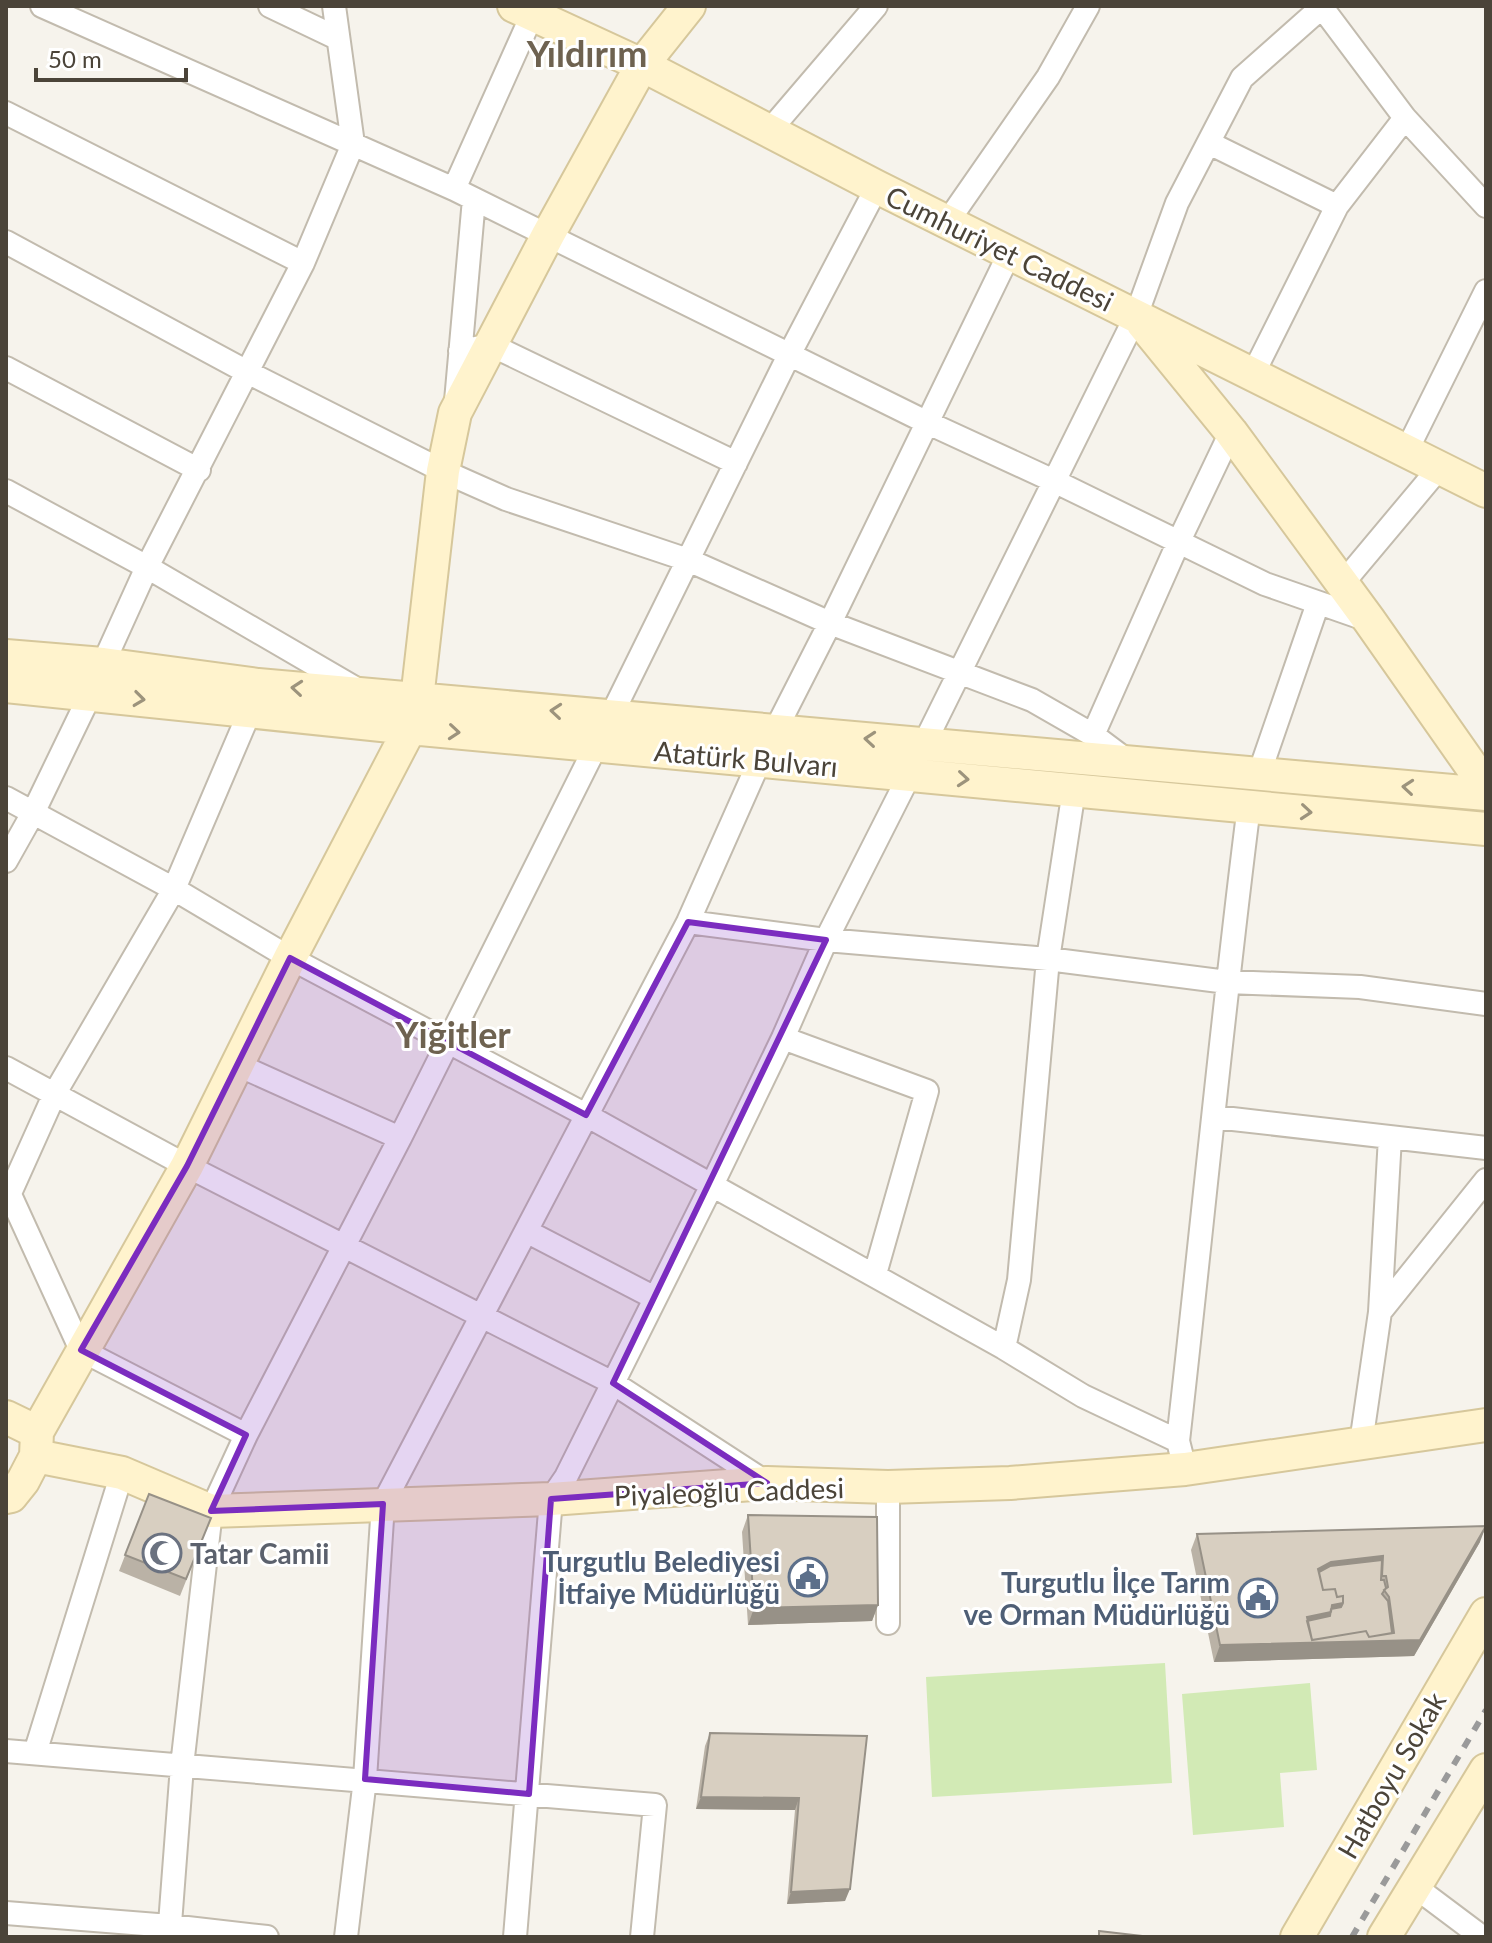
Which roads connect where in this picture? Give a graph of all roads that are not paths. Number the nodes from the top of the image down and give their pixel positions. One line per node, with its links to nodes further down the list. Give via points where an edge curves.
1 (42, 6): 15 (street)
2 (270, 6): 9 (street)
3 (334, 6): 9 (street)
4 (689, 6): 10 (street)
5 (876, 6): 13 (street)
6 (1322, 6): 12 (street); 14 (street, via 1242,78)
7 (1082, 8): 20 (street, via 1048,77)
8 (523, 10): 10 (street, Cumhuriyet Caddesi); 17 (street)
9 (337, 38): 15 (street)
10 (642, 65): 13 (street, Cumhuriyet Caddesi); 21 (street)
11 (6, 113): 24 (street)
12 (1405, 118): 18 (street); 19 (street)
13 (770, 130): 16 (street, Cumhuriyet Caddesi)
14 (1209, 143): 18 (street); 26 (street, via 1177,203)
15 (353, 144): 17 (street); 24 (street)
16 (877, 187): 20 (street, Cumhuriyet Caddesi); 28 (street)
17 (464, 194): 21 (street); 27 (street)
18 (1337, 206): 31 (street)
19 (1486, 206)
20 (948, 221): 23 (street, Cumhuriyet Caddesi)
21 (548, 235): 27 (street); 28 (street)
22 (6, 242): 30 (street)
23 (1010, 252): 26 (street, Cumhuriyet Caddesi); 32 (street)
24 (303, 263): 30 (street)
25 (1486, 291): 34 (street)
26 (1136, 316): 31 (street, Cumhuriyet Caddesi); 33 (street); 39 (street)
27 (475, 348): 35 (street); 38 (street)
28 (789, 355): 32 (street); 35 (street)
29 (6, 368): 37 (street)
30 (249, 373): 37 (street); 38 (street)
31 (1253, 374): 34 (street, Cumhuriyet Caddesi)
32 (926, 422): 39 (street); 46 (street)
33 (1231, 432): 42 (street); 45 (street)
34 (1407, 450): 36 (street, Cumhuriyet Caddesi)
35 (736, 463): 43 (street)
36 (1440, 467): 41 (street, Cumhuriyet Caddesi); 45 (street)
37 (199, 470): 44 (street)
38 (443, 471): 43 (street, via 506,499); 53 (street)
39 (1054, 481): 42 (street); 48 (street)
40 (6, 491): 44 (street)
41 (1486, 491)
42 (1179, 541): 45 (street, via 1265,584); 57 (street)
43 (688, 560): 46 (street); 54 (street)
44 (147, 567): 49 (street); 51 (street)
45 (1330, 593): 60 (street); 61 (street, via 1369,620)
46 (830, 623): 48 (street); 55 (street)
47 (6, 656): 49 (street, Atatürk Bulvarı)
48 (961, 672): 56 (street); 57 (street, via 1032,700)
49 (97, 679): 50 (street, Atatürk Bulvarı); 52 (street, Atatürk Bulvarı); 66 (street)
50 (6, 686)
51 (367, 694): 52 (street, Atatürk Bulvarı, one-way to 52); 53 (street, Atatürk Bulvarı)
52 (254, 698): 53 (street, Atatürk Bulvarı); 69 (street)
53 (414, 714): 54 (street, Atatürk Bulvarı); 72 (street)
54 (604, 730): 55 (street, Atatürk Bulvarı); 58 (street, Atatürk Bulvarı); 77 (street)
55 (775, 731): 56 (street, Atatürk Bulvarı, one-way to 55); 58 (street)
56 (924, 744): 57 (street, Atatürk Bulvarı); 59 (street)
57 (1090, 747): 60 (street, Atatürk Bulvarı, via 1130,762); 62 (street)
58 (760, 760): 59 (street, Atatürk Bulvarı); 70 (street)
59 (910, 774): 62 (street, Atatürk Bulvarı, one-way to 62); 71 (street)
60 (1259, 774): 63 (street, Atatürk Bulvarı, one-way to 60); 65 (street)
61 (1486, 787)
62 (1074, 790): 65 (street, Atatürk Bulvarı); 73 (street)
63 (1486, 794)
64 (6, 798): 66 (street)
65 (1249, 806): 67 (street, Atatürk Bulvarı, one-way to 67); 74 (street)
66 (33, 813): 68 (street); 69 (street)
67 (1486, 829)
68 (6, 861)
69 (174, 889): 72 (street); 80 (street)
70 (688, 922): 71 (street); 81 (street)
71 (826, 940): 73 (street); 76 (street)
72 (290, 958): 77 (street); 78 (street)
73 (1048, 959): 74 (street); 96 (street, via 1019,1280)
74 (1227, 982): 75 (street, via 1360,987); 82 (street)
75 (1486, 1004)
76 (783, 1038): 88 (street); 92 (street, via 927,1091)
77 (447, 1041): 81 (street); 84 (street)
78 (238, 1065): 84 (street); 86 (street)
79 (6, 1068): 80 (street)
80 (55, 1093): 86 (street); 89 (street)
81 (586, 1115): 88 (street); 90 (street)
82 (1215, 1117): 83 (street); 104 (street)
83 (1390, 1137): 85 (street); 94 (street)
84 (400, 1138): 91 (street)
85 (1486, 1148)
86 (187, 1166): 91 (street); 97 (street)
87 (1486, 1180): 94 (street)
88 (712, 1185): 92 (street); 93 (street)
89 (7, 1194): 97 (street)
90 (526, 1231): 93 (street); 95 (street)
91 (346, 1245): 95 (street); 101 (street)
92 (875, 1274): 96 (street)
93 (655, 1298): 98 (street)
94 (1380, 1312): 102 (street)
95 (483, 1316): 98 (street); 110 (street)
96 (1004, 1348): 104 (street)
97 (81, 1350): 101 (street); 103 (street)
98 (613, 1383): 106 (street); 108 (street)
99 (6, 1417): 103 (street, Piyaleoğlu Caddesi)
100 (1486, 1425): 102 (street, Piyaleoğlu Caddesi)
101 (246, 1435): 111 (street)
102 (1361, 1443): 104 (street, Piyaleoğlu Caddesi)
103 (36, 1444): 105 (street, Piyaleoğlu Caddesi); 109 (street, via 23,1481)
104 (1182, 1455): 107 (street, Piyaleoğlu Caddesi, via 1010,1483)
105 (122, 1473): 111 (street, Piyaleoğlu Caddesi); 115 (street)
106 (767, 1483): 107 (street, Piyaleoğlu Caddesi); 108 (street, Piyaleoğlu Caddesi)
107 (888, 1487): 113 (street)
108 (551, 1499): 110 (street, Piyaleoğlu Caddesi); 119 (street)
109 (8, 1500)
110 (383, 1504): 111 (street, Piyaleoğlu Caddesi); 118 (street)
111 (211, 1511): 116 (street)
112 (1486, 1614): 127 (street, Hatboyu Sokak)
113 (888, 1623)
114 (6, 1751): 115 (street)
115 (35, 1753): 116 (street)
116 (182, 1766): 118 (street); 122 (street)
117 (1486, 1770): 120 (street)
118 (365, 1779): 119 (street); 124 (street)
119 (529, 1794): 125 (street); 126 (street, via 655,1805)
120 (1414, 1886): 128 (street); 129 (street)
121 (6, 1913): 122 (street)
122 (170, 1931): 123 (street)
123 (267, 1937)
124 (346, 1937)
125 (515, 1937)
126 (642, 1937)
127 (1297, 1937)
128 (1384, 1937)
129 (1482, 1937)

